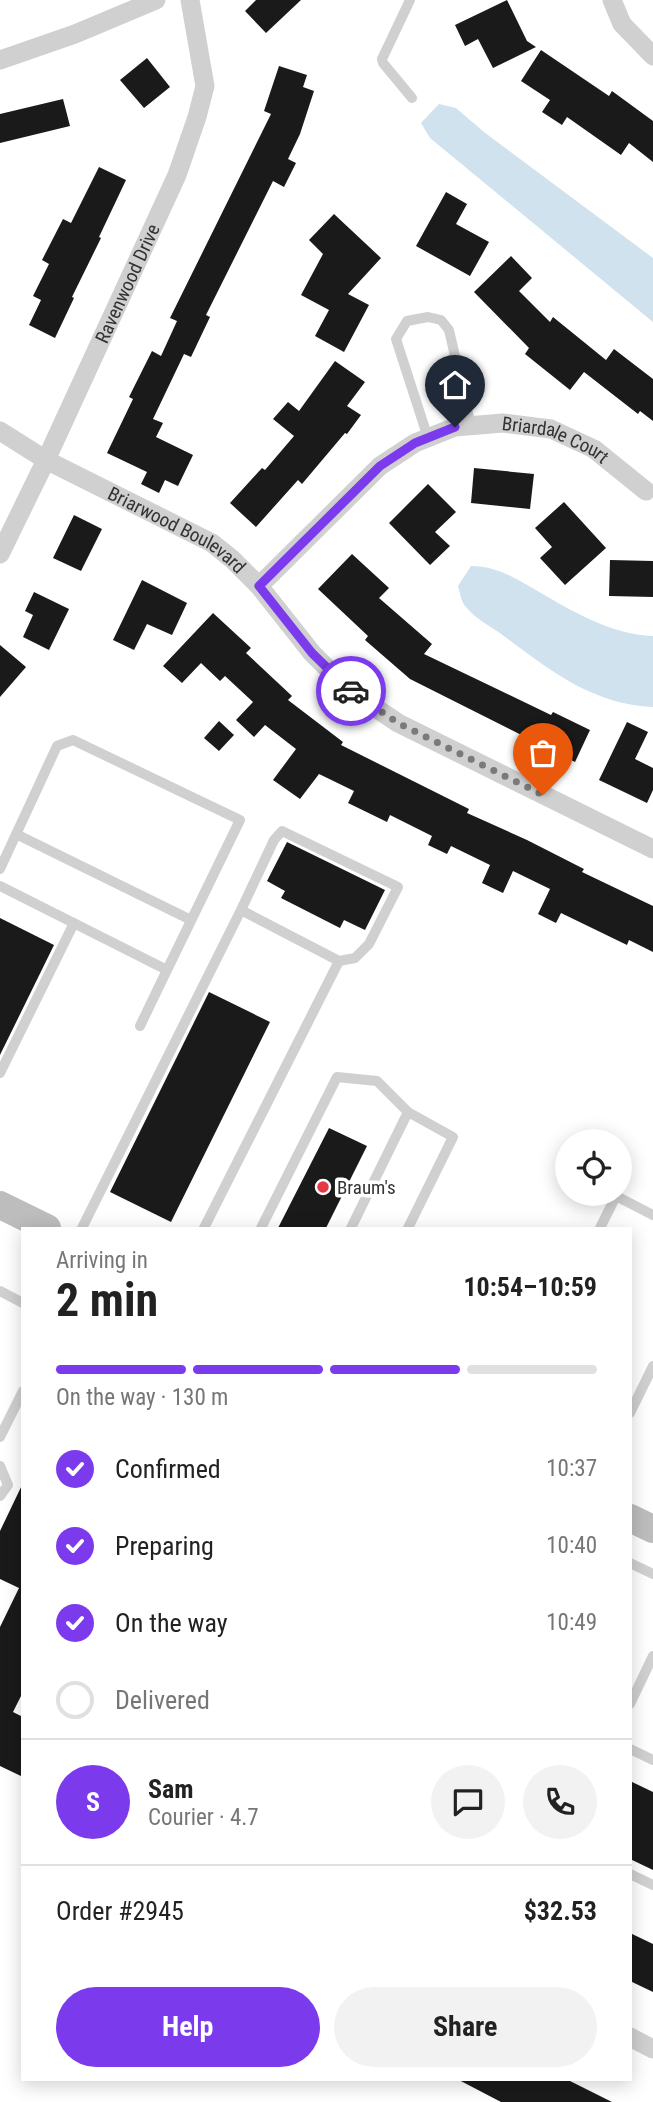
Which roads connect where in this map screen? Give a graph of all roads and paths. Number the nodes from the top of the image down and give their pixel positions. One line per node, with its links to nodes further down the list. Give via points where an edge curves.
1 (156, 0): 6 (street)
2 (190, 0): 11 (street, Ravenwood Drive, via 205,86 197,117 177,176)
3 (410, 0): 7 (lane, via 382,59)
4 (611, 0): 5 (street, via 622,24)
5 (653, 55)
6 (0, 60)
7 (412, 98)
8 (471, 426): 10 (street, Briardale Court); 10 (lane, via 449,330 433,318 407,321 396,339); 12 (street, Briardale Court, via 503,423 551,429 594,449)
9 (0, 431): 11 (street, Briarwood Boulevard)
10 (428, 438): 14 (street, Briardale Court, via 380,466)
11 (46, 460): 13 (street, Ravenwood Drive); 14 (street, Briarwood Boulevard, via 212,543)
12 (646, 491)
13 (0, 554)
14 (259, 586): 16 (street, Briarwood Boulevard, via 312,653 349,690 398,723)
15 (16, 834): 17 (lane); 20 (lane); 20 (lane, via 57,746 73,740 240,820)
16 (653, 849)
17 (0, 869)
18 (0, 886): 21 (lane)
19 (241, 910): 22 (lane); 22 (lane, via 282,831 398,887 369,944 355,957); 30 (lane)
20 (191, 920): 23 (lane)
21 (74, 923): 23 (lane); 25 (lane)
22 (339, 961): 31 (lane)
23 (167, 970): 24 (lane)
24 (140, 1026)
25 (0, 1073)
26 (408, 1112): 32 (lane, via 377,1080 337,1077); 33 (lane); 34 (lane, via 453,1137)
27 (0, 1205): 29 (main road)
28 (653, 1214): 35 (lane, via 616,1196)
29 (45, 1227)
30 (82, 1227)
31 (205, 1227)
32 (262, 1227)
33 (351, 1227)
34 (408, 1227)
35 (600, 1227)
36 (0, 1291): 37 (lane)
37 (21, 1302)
38 (653, 1366): 40 (lane)
39 (21, 1395): 41 (lane)
40 (632, 1409)
41 (0, 1437)
42 (0, 1466): 43 (lane, via 8,1485)
43 (0, 1496)
44 (632, 1519): 45 (main road)
45 (653, 1529)
46 (632, 1564): 47 (lane)
47 (653, 1574)
48 (653, 1656): 49 (lane)
49 (632, 1700)
50 (632, 1750): 51 (lane)
51 (653, 1760)
52 (632, 1875): 53 (lane)
53 (653, 1885)
54 (632, 2038): 55 (street)
55 (653, 2049)

